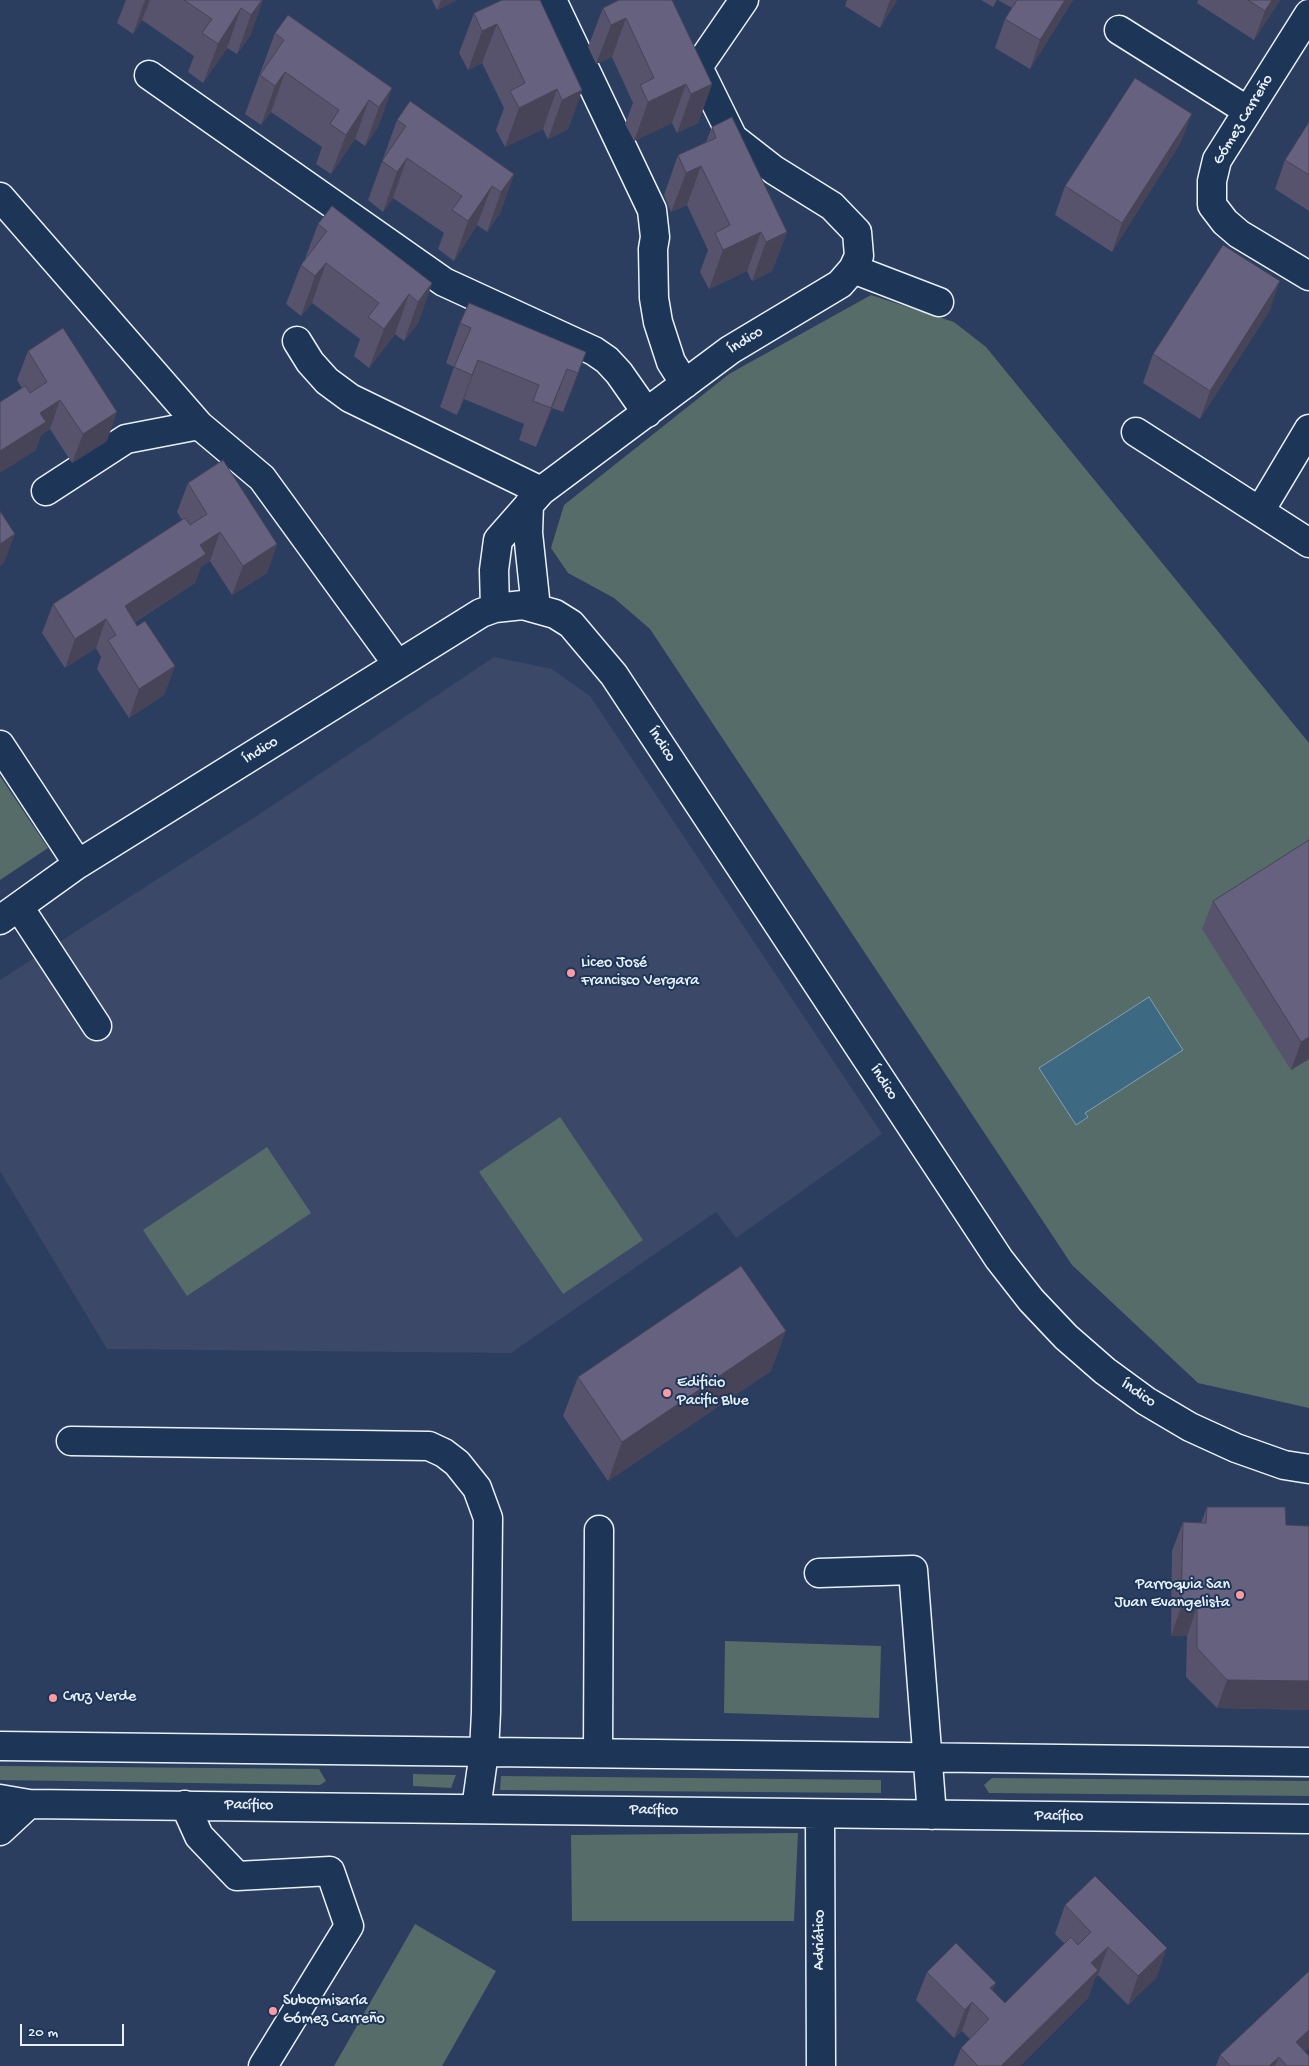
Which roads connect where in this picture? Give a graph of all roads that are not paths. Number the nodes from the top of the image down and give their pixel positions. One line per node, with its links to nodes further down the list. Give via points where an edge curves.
1 (552, 0): 12 (street, via 652,210 655,224 654,298 658,322 671,362)
2 (744, 0): 8 (street, via 698,67 733,138 774,170 832,206 857,232 859,256)
3 (1309, 14): 6 (street, Gómez Carreño)
4 (1119, 30): 6 (street)
5 (149, 75): 13 (street, via 444,282 594,351 619,373)
6 (1248, 111): 9 (street, Gómez Carreño, via 1217,160 1212,181 1212,204 1239,234)
7 (0, 197): 14 (street)
8 (853, 269): 10 (street); 12 (street, Índico, via 840,284 730,350)
9 (1309, 276)
10 (939, 302)
11 (297, 341): 18 (street, via 327,381 350,398)
12 (685, 384): 13 (street, Índico)
13 (647, 413): 18 (street, Índico)
14 (199, 425): 17 (street, via 126,439); 23 (street, via 262,478)
15 (1309, 429): 19 (street)
16 (1136, 432): 19 (street)
17 (46, 491)
18 (535, 498): 21 (street, Índico, via 498,540 494,570); 22 (street, via 528,533)
19 (1260, 511): 20 (street)
20 (1309, 543)
21 (495, 608): 22 (street, Índico, via 523,605); 23 (street, Índico)
22 (536, 608): 29 (street, Índico, via 571,624 614,675 999,1259 1031,1300 1104,1371 1190,1427 1284,1466)
23 (398, 665): 25 (street, Índico)
24 (0, 745): 25 (street)
25 (78, 864): 26 (street, Índico)
26 (10, 913): 27 (street)
27 (97, 1026)
28 (71, 1441): 33 (street, via 429,1446 444,1453 457,1463 477,1488 488,1518)
29 (1309, 1469)
30 (599, 1530): 34 (street)
31 (820, 1573): 35 (street, via 914,1570)
32 (0, 1746): 33 (street)
33 (484, 1752): 34 (street); 40 (street)
34 (598, 1753): 35 (street)
35 (927, 1758): 36 (street); 42 (street)
36 (1309, 1762)
37 (0, 1800): 38 (street, Pacífico)
38 (29, 1804): 39 (street, Pacífico); 44 (street)
39 (186, 1805): 40 (street, Pacífico); 45 (street, via 199,1836 237,1876 330,1871 349,1926)
40 (476, 1809): 41 (street, Pacífico)
41 (820, 1814): 42 (street, Pacífico); 46 (street, Adriático)
42 (932, 1815): 43 (street, Pacífico)
43 (1309, 1820)
44 (0, 1831)
45 (263, 2066)
46 (821, 2066)

